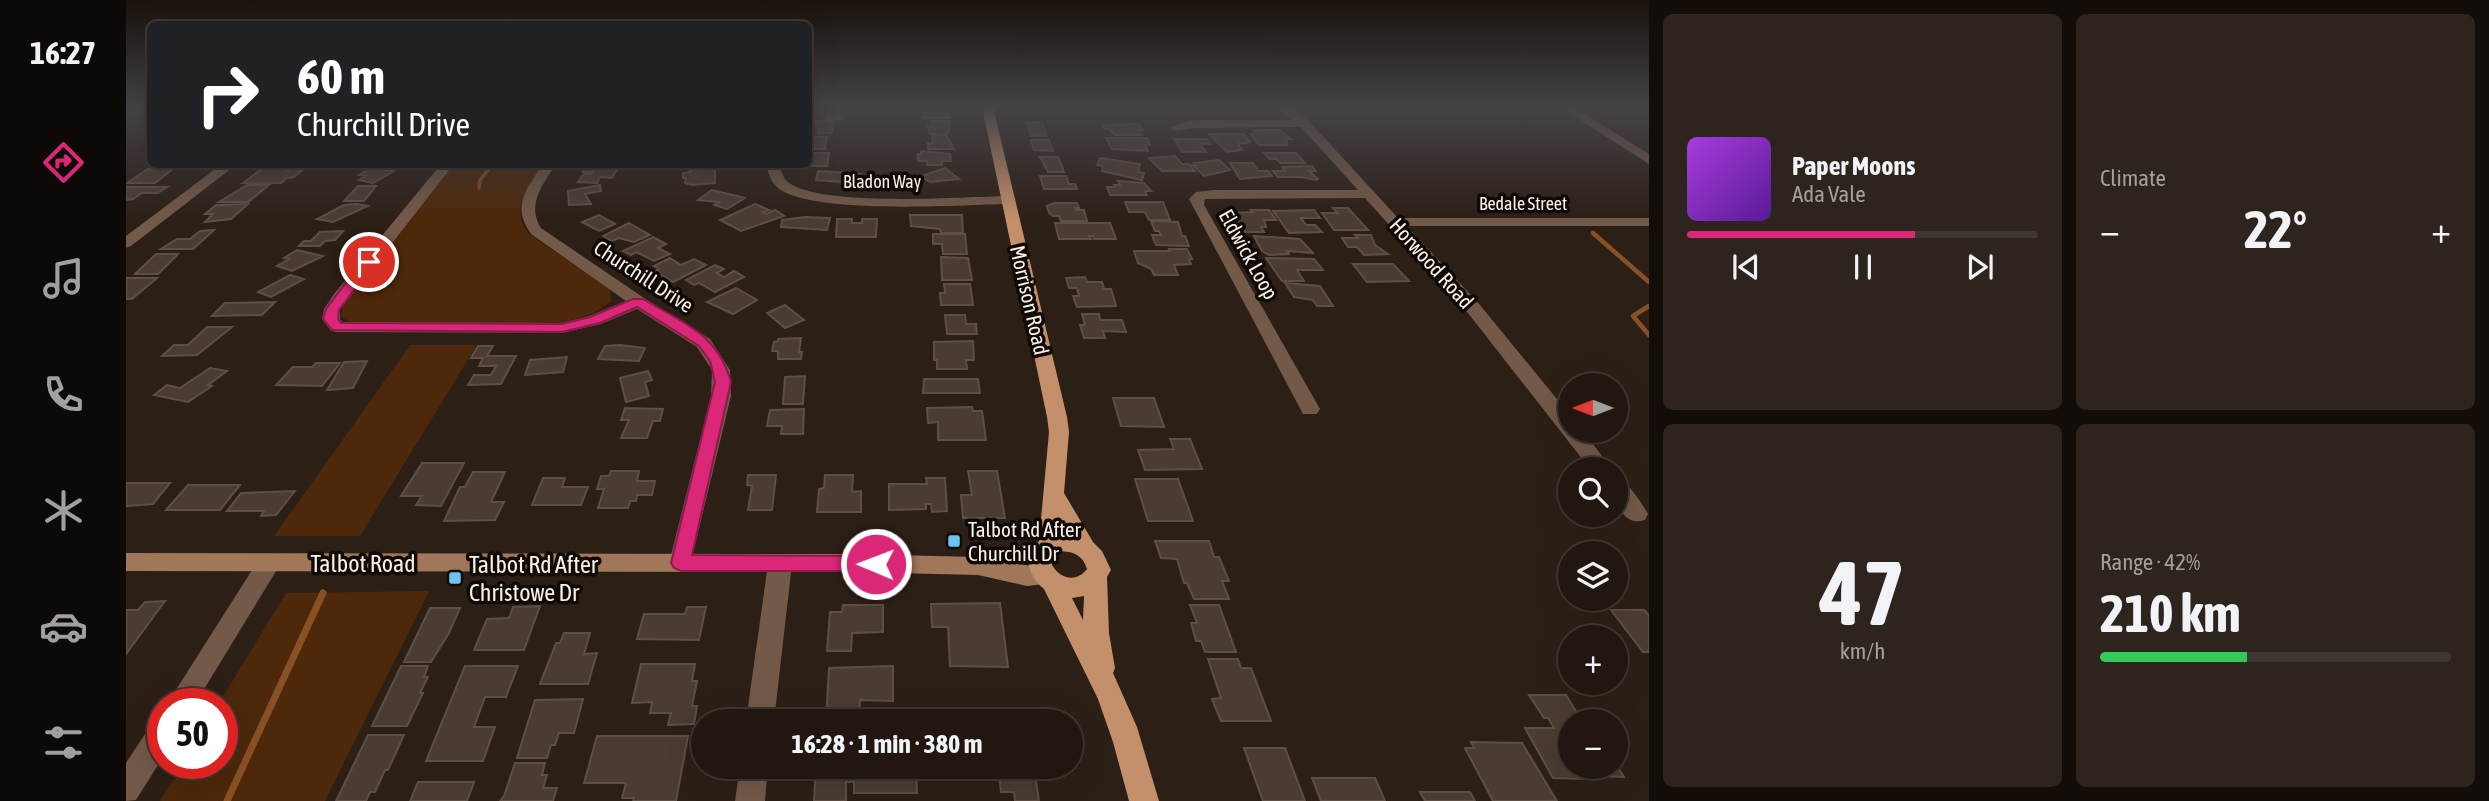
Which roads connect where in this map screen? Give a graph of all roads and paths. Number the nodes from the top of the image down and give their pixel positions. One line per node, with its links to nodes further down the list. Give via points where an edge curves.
1 (995, 144): 12 (main road, Morrison Road)
2 (1323, 144): 11 (street, Horwood Road)
3 (1624, 144): 4 (street)
4 (1630, 148): 5 (street); 6 (street)
5 (1649, 148)
6 (1649, 160)
7 (226, 168): 15 (street)
8 (445, 168): 16 (street, via 332,309 331,319 337,327 562,328)
9 (547, 168): 16 (street, Churchill Drive, via 528,199 526,214 531,225)
10 (774, 168): 12 (street, Bladon Way, via 784,186 829,199)
11 (1369, 194): 13 (street, Horwood Road); 17 (street, Eldwick Loop, via 1213,194 1196,199)
12 (1007, 200): 21 (main road, Morrison Road, via 1057,417)
13 (1396, 222): 14 (street, Bedale Street); 18 (street, Horwood Road, via 1474,309)
14 (1649, 222)
15 (126, 243)
16 (638, 302): 27 (street, Churchill Drive, via 704,343 717,360 723,382)
17 (1310, 409)
18 (1558, 415)
19 (1580, 443): 20 (street, Horwood Road)
20 (1591, 457)
21 (1054, 495): 24 (main road, Morrison Road); 29 (main road, Morrison Road)
22 (1628, 503): 23 (street)
23 (1637, 514)
24 (1084, 547): 29 (main road, via 1073,543); 30 (main road, Morrison Road, via 1097,562)
25 (126, 562): 26 (main road, Talbot Road)
26 (269, 563): 27 (main road, Talbot Road); 32 (street)
27 (681, 563): 28 (main road, Talbot Road)
28 (780, 564): 29 (main road, Talbot Road, via 978,566 1027,576); 33 (street)
29 (1048, 564): 30 (main road, via 1078,589); 31 (main road, Morrison Road, via 1062,605)
30 (1096, 578): 31 (main road, Morrison Road, via 1096,634)
31 (1104, 683): 38 (main road, Morrison Road, via 1130,740)
32 (190, 688)
33 (762, 709)
34 (147, 757): 36 (street)
35 (753, 779): 37 (street)
36 (126, 790)
37 (750, 801)
38 (1144, 801)

